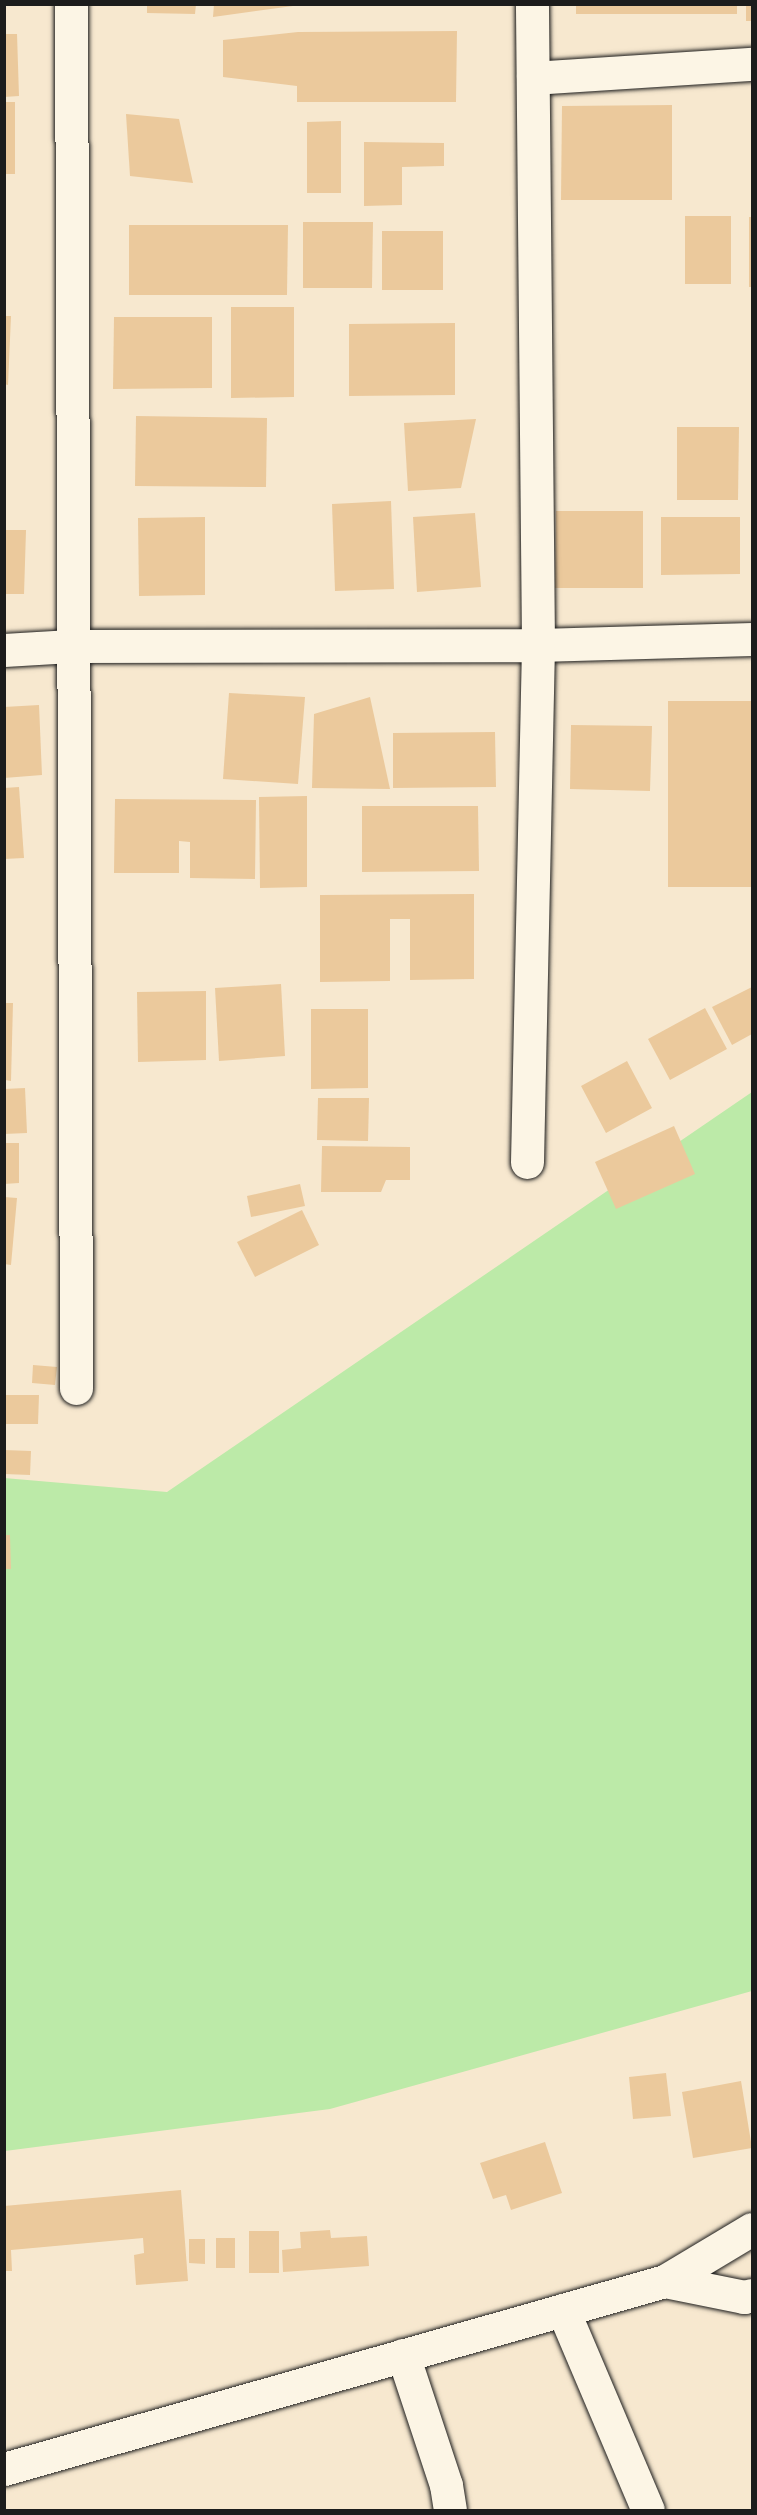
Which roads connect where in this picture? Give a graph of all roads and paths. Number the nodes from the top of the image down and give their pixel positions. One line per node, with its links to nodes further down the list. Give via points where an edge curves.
1 (71, 4): 7 (street)
2 (532, 4): 4 (street)
3 (753, 64): 4 (street)
4 (533, 78): 6 (street)
5 (753, 639): 6 (street)
6 (538, 645): 7 (street); 9 (street)
7 (71, 646): 8 (street); 10 (street)
8 (4, 650)
9 (527, 1162)
10 (76, 1388)
11 (753, 2229): 12 (street)
12 (665, 2281): 13 (street, via 744,2297); 14 (street)
13 (753, 2295)
14 (563, 2310): 15 (street); 18 (street)
15 (403, 2355): 16 (street); 17 (street, via 446,2485)
16 (4, 2469)
17 (450, 2511)
18 (648, 2511)

